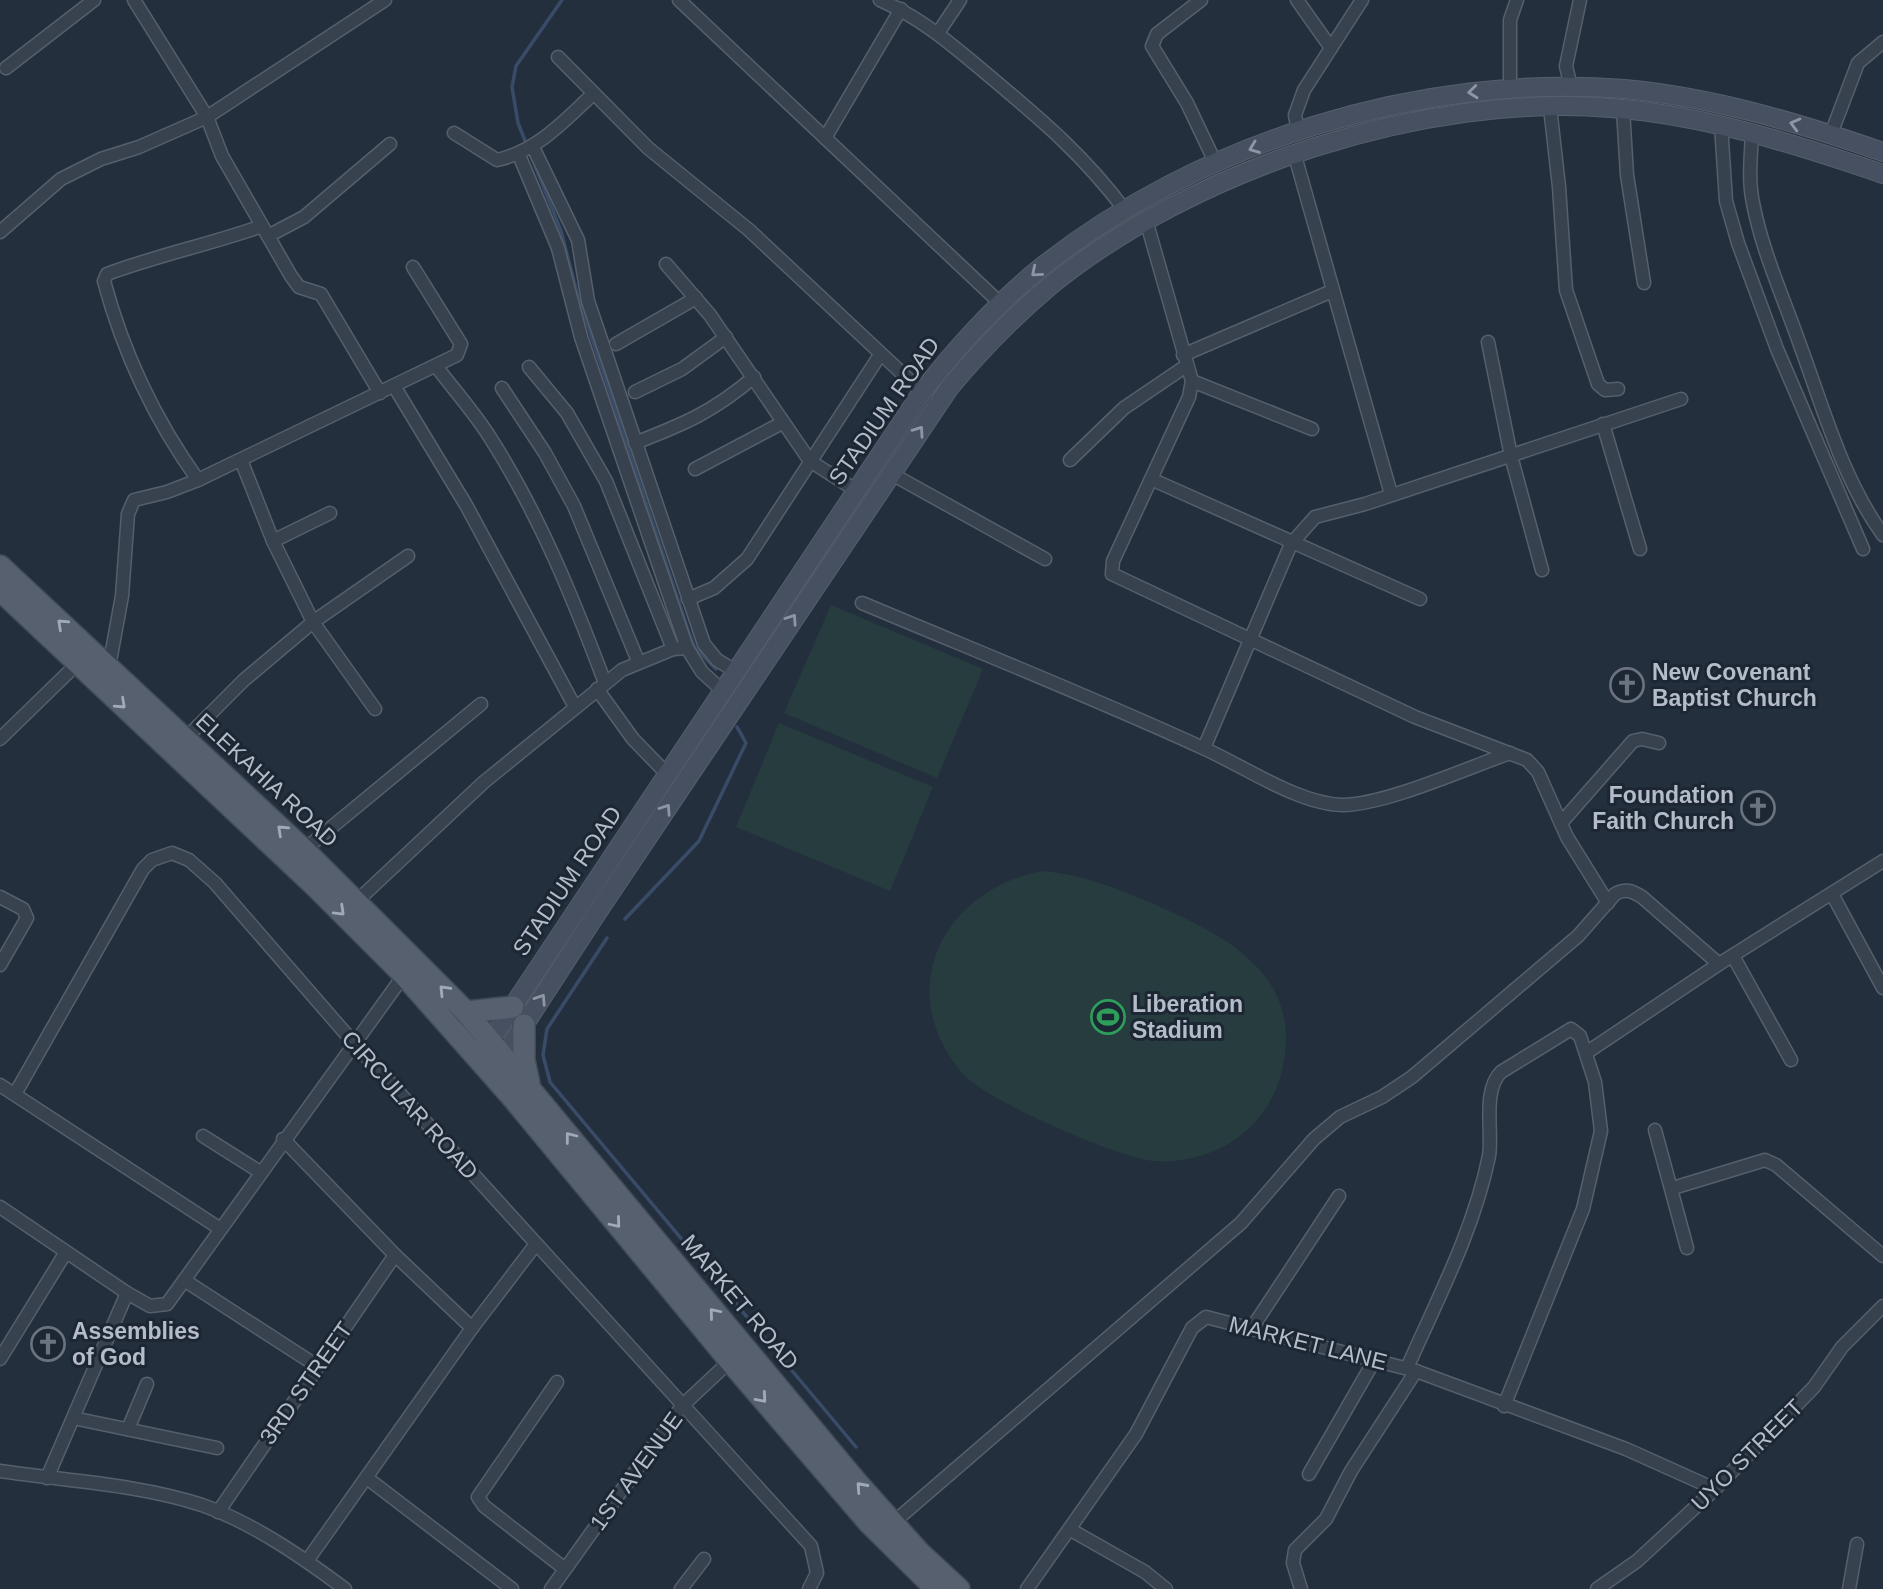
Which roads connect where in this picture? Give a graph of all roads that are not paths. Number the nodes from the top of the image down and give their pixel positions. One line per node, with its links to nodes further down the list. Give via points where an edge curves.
1 (94, 0): 17 (street)
2 (134, 0): 23 (street)
3 (385, 0): 23 (street)
4 (679, 0): 29 (street)
5 (880, 0): 12 (street)
6 (960, 0): 13 (street)
7 (1201, 0): 35 (street, via 1157,34 1152,46)
8 (1297, 0): 15 (street)
9 (1362, 0): 15 (street)
10 (1517, 0): 19 (street, via 1510,20)
11 (1580, 0): 18 (street, via 1566,66)
12 (901, 9): 13 (street); 29 (street)
13 (938, 33): 37 (street, via 1054,129)
14 (1883, 42): 28 (street, via 1858,63)
15 (1331, 47): 25 (street, via 1297,105)
16 (558, 57): 20 (street)
17 (5, 68)
18 (1571, 87): 19 (main road, STADIUM ROAD); 28 (main road, STADIUM ROAD, one-way to 18, via 1707,100)
19 (1510, 89): 25 (main road, STADIUM ROAD, one-way to 25, via 1393,104)
20 (592, 94): 31 (street); 52 (street, via 648,148 749,230)
21 (1550, 107): 22 (main road, STADIUM ROAD); 34 (main road, STADIUM ROAD, via 1448,115); 60 (street, via 1566,290 1598,384 1605,390)
22 (1623, 109): 24 (main road, STADIUM ROAD); 45 (street, via 1627,175)
23 (207, 117): 39 (street, via 222,156); 40 (street, via 61,179)
24 (1721, 125): 27 (main road, STADIUM ROAD); 84 (street, via 1726,201 1738,243 1777,349)
25 (1298, 131): 35 (main road, STADIUM ROAD, one-way to 35)
26 (454, 133): 33 (street, via 497,160)
27 (1752, 134): 36 (main road, STADIUM ROAD); 80 (street, via 1753,203 1774,272 1838,452)
28 (1831, 134): 32 (main road, STADIUM ROAD)
29 (825, 138): 48 (street)
30 (390, 144): 39 (street, via 304,217)
31 (533, 147): 33 (street); 68 (street, via 578,240 588,301)
32 (1883, 152)
33 (519, 155): 95 (street, via 558,248 581,337)
34 (1296, 156): 38 (main road, STADIUM ROAD); 46 (street)
35 (1216, 164): 37 (main road, STADIUM ROAD)
36 (1883, 174)
37 (1124, 209): 41 (main road, STADIUM ROAD)
38 (1146, 220): 42 (main road, STADIUM ROAD); 53 (street)
39 (265, 231): 63 (street, via 299,287 321,294); 76 (street, via 122,268 107,274 104,281 142,387)
40 (0, 232)
41 (1071, 245): 42 (main road); 48 (main road, STADIUM ROAD, one-way to 48)
42 (1082, 262): 74 (main road, STADIUM ROAD, one-way to 42, via 978,354 1016,315)
43 (666, 264): 47 (street)
44 (412, 267): 54 (street, via 461,344 457,355)
45 (1644, 283)
46 (1332, 291): 53 (street); 78 (street)
47 (696, 298): 49 (street); 51 (street)
48 (1000, 303): 62 (main road, STADIUM ROAD)
49 (726, 337): 56 (street); 61 (street, via 682,369)
50 (1488, 342): 69 (street)
51 (616, 344)
52 (880, 355): 62 (street); 72 (street)
53 (1185, 361): 57 (street); 71 (street, via 1124,408)
54 (436, 366): 58 (street); 101 (street, via 490,436 525,497 557,560)
55 (529, 367): 96 (street, via 567,413 599,469)
56 (754, 377): 65 (street); 68 (street, via 699,418)
57 (1192, 381): 67 (street); 75 (street)
58 (394, 386): 63 (street); 104 (street, via 467,505)
59 (502, 388): 98 (street, via 574,506)
60 (1618, 389)
61 (635, 392)
62 (922, 392): 77 (main road, STADIUM ROAD)
63 (380, 393): 70 (street)
64 (1681, 399): 66 (street)
65 (782, 423): 72 (street); 73 (street)
66 (1603, 425): 69 (street); 83 (street)
67 (1312, 429)
68 (635, 443): 90 (street)
69 (1511, 456): 78 (street); 88 (street)
70 (241, 460): 76 (street); 81 (street)
71 (1070, 460)
72 (810, 461): 77 (street); 90 (street, via 747,559 714,588)
73 (695, 469)
74 (890, 472): 86 (street); 125 (main road, STADIUM ROAD, one-way to 74)
75 (1151, 479): 82 (street); 94 (street, via 1113,561 1112,574)
76 (198, 480): 99 (street, via 131,502)
77 (857, 491): 100 (main road, STADIUM ROAD)
78 (1391, 494): 82 (street, via 1315,517)
79 (330, 513): 81 (street)
80 (1883, 535)
81 (274, 541): 93 (street)
82 (1291, 544): 91 (street); 94 (street)
83 (1640, 549)
84 (1863, 550)
85 (408, 556): 93 (street)
86 (1045, 559)
87 (0, 566): 97 (main road, ELEKAHIA ROAD, one-way to 87)
88 (1542, 570)
89 (0, 590): 97 (main road, ELEKAHIA ROAD)
90 (688, 599): 100 (street, via 708,652)
91 (1420, 599)
92 (862, 603): 109 (street)
93 (313, 622): 105 (street); 107 (street, via 244,680)
94 (1251, 642): 109 (street); 110 (street, via 1415,717)
95 (687, 648): 96 (street); 102 (street)
96 (673, 649): 98 (street)
97 (84, 657): 99 (main road, ELEKAHIA ROAD); 106 (street); 122 (main road, ELEKAHIA ROAD, one-way to 122)
98 (638, 661): 101 (street)
99 (109, 667): 107 (main road, ELEKAHIA ROAD)
100 (737, 672): 102 (main road, STADIUM ROAD)
101 (601, 686): 104 (street); 111 (street, via 633,739)
102 (724, 692): 111 (main road, STADIUM ROAD)
103 (481, 704): 113 (street)
104 (575, 707): 117 (street, via 484,782)
105 (375, 709)
106 (0, 739)
107 (186, 739): 113 (main road, ELEKAHIA ROAD, one-way to 107)
108 (1659, 743): 112 (street, via 1633,741)
109 (1204, 748): 110 (street, via 1307,798 1342,805 1386,797)
110 (1510, 753): 112 (street, via 1535,767)
111 (668, 775): 125 (main road, STADIUM ROAD)
112 (1561, 823): 118 (street)
113 (304, 850): 117 (main road, ELEKAHIA ROAD)
114 (1883, 862): 115 (street)
115 (1832, 894): 119 (street); 123 (street)
116 (0, 897): 121 (street, via 23,909 27,918)
117 (357, 901): 124 (main road, ELEKAHIA ROAD, one-way to 117)
118 (1608, 903): 120 (street, via 1622,890 1632,891); 172 (street, via 1578,936 1412,1077 1340,1117 1314,1139 1241,1223)
119 (1733, 956): 120 (street); 130 (street)
120 (1719, 964): 128 (street)
121 (0, 965)
122 (404, 975): 127 (street); 131 (main road, ELEKAHIA ROAD)
123 (1883, 988)
124 (466, 1012): 125 (main road); 126 (main road, ELEKAHIA ROAD)
125 (519, 1016): 126 (main road, STADIUM ROAD); 129 (main road, STADIUM ROAD); 133 (main road)
126 (490, 1040): 129 (main road, MARKET ROAD); 131 (main road, STADIUM ROAD)
127 (353, 1042): 134 (street, CIRCULAR ROAD, via 215,883 189,860 172,853 152,860 144,869); 137 (street); 143 (street, CIRCULAR ROAD)
128 (1586, 1053): 157 (street, via 1580,1036 1571,1029 1497,1076 1492,1090 1490,1153 1476,1205); 161 (street, via 1601,1109 1596,1159 1583,1209)
129 (505, 1057): 131 (main road, STADIUM ROAD); 133 (main road, MARKET ROAD)
130 (1791, 1060)
131 (485, 1067): 154 (main road, MARKET ROAD, one-way to 154)
132 (0, 1084): 134 (street)
133 (530, 1086): 172 (main road, MARKET ROAD, one-way to 133, via 689,1283)
134 (15, 1094): 142 (street)
135 (1656, 1130): 139 (street)
136 (203, 1136): 138 (street)
137 (283, 1139): 138 (street); 146 (street)
138 (260, 1172): 142 (street)
139 (1673, 1188): 144 (street); 147 (street, via 1766,1160)
140 (1339, 1196): 152 (street)
141 (0, 1207): 145 (street)
142 (219, 1228): 148 (street)
143 (536, 1244): 151 (street); 160 (street, CIRCULAR ROAD)
144 (1687, 1248)
145 (66, 1252): 149 (street); 153 (street)
146 (395, 1255): 151 (street); 156 (street, 3RD STREET)
147 (1883, 1256)
148 (184, 1280): 149 (street, via 172,1299 160,1307); 156 (street)
149 (127, 1293): 162 (street)
150 (1883, 1306): 169 (street, UYO STREET, via 1842,1347 1814,1387)
151 (471, 1328): 168 (street)
152 (1252, 1328): 155 (street, MARKET LANE); 173 (street, MARKET LANE, via 1206,1317 1199,1321 1173,1359 1136,1434)
153 (0, 1359)
154 (730, 1361): 160 (street, 1ST AVENUE); 171 (main road, MARKET ROAD, one-way to 171)
155 (1374, 1361): 157 (street, MARKET LANE); 166 (street)
156 (317, 1366): 170 (street, 3RD STREET)
157 (1412, 1370): 161 (street, MARKET LANE); 187 (street, via 1326,1519 1295,1550 1293,1563)
158 (556, 1382): 177 (street, via 478,1497)
159 (147, 1384): 163 (street)
160 (682, 1406): 177 (street, 1ST AVENUE); 182 (street, CIRCULAR ROAD, via 811,1546 817,1573)
161 (1504, 1406): 169 (street, MARKET LANE, via 1626,1448)
162 (73, 1418): 163 (street); 167 (street)
163 (128, 1429): 164 (street)
164 (217, 1448)
165 (0, 1471): 167 (street)
166 (1309, 1474)
167 (47, 1478): 170 (street, via 131,1490)
168 (367, 1478): 176 (street); 179 (street)
169 (1715, 1489): 188 (street, UYO STREET, via 1637,1561)
170 (218, 1512): 176 (street)
171 (869, 1522): 172 (street); 183 (main road, MARKET ROAD)
172 (894, 1522): 184 (main road, MARKET ROAD)
173 (1071, 1530): 185 (street, MARKET LANE); 186 (street)
174 (1857, 1544): 189 (street)
175 (704, 1559): 181 (street)
176 (307, 1561): 178 (street)
177 (565, 1569): 180 (street, 1ST AVENUE)
178 (345, 1589)
179 (512, 1589)
180 (551, 1589)
181 (681, 1589)
182 (809, 1589)
183 (936, 1589)
184 (959, 1589)
185 (1027, 1589)
186 (1166, 1589)
187 (1301, 1589)
188 (1597, 1589)
189 (1849, 1589)

